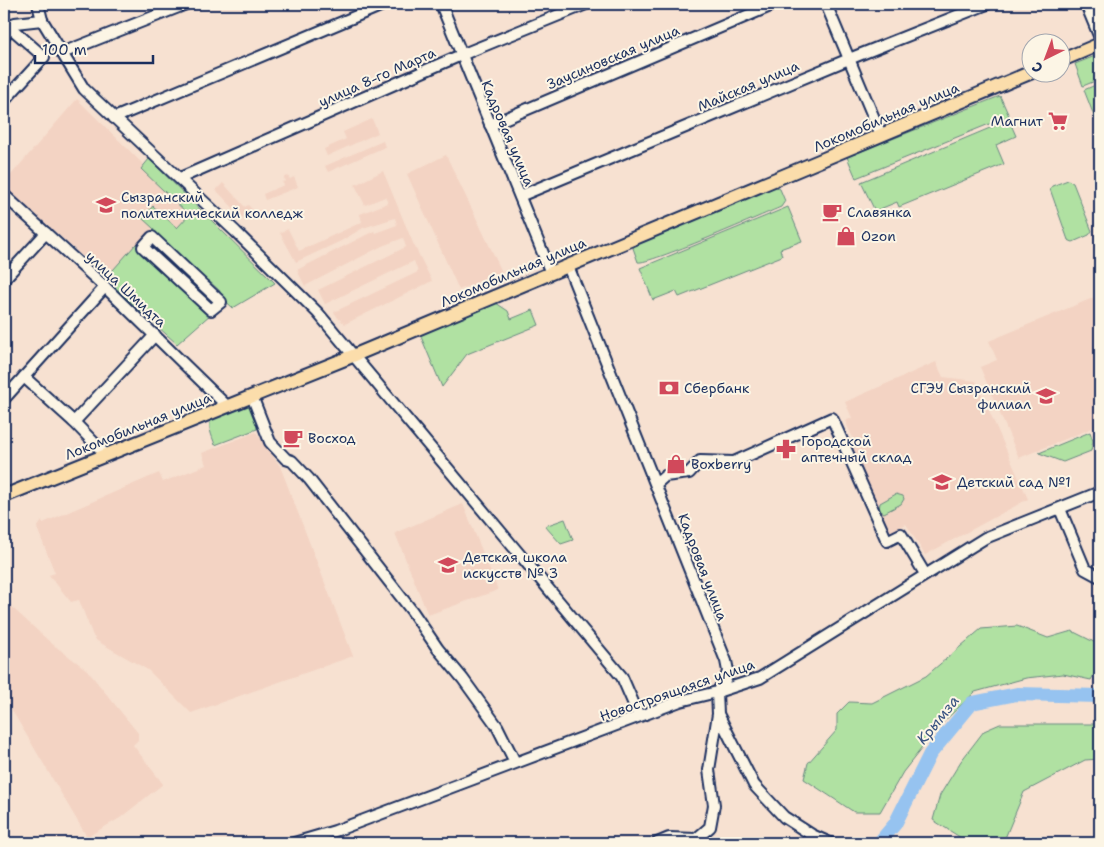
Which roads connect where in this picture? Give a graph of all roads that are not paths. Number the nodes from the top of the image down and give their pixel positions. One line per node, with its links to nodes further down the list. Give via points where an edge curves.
1 (38, 4): 10 (street)
2 (186, 4): 15 (street)
3 (385, 4): 21 (street)
4 (441, 4): 16 (street, Кадровая улица)
5 (586, 4): 16 (street, улица 8-го Марта)
6 (774, 4): 22 (street, Заусиновская улица)
7 (826, 4): 18 (street)
8 (987, 4): 18 (street, Майская улица)
9 (1086, 4): 13 (street)
10 (42, 20): 11 (street, via 16,23); 15 (street)
11 (11, 28): 12 (street); 20 (street, via 44,57)
12 (4, 36)
13 (1100, 38)
14 (1100, 44): 17 (main road)
15 (62, 54): 21 (street, via 84,89)
16 (461, 55): 22 (street, Кадровая улица); 24 (street, улица 8-го Марта)
17 (1072, 56)
18 (849, 59): 23 (street); 26 (street, Майская улица)
19 (1022, 76): 23 (main road, Локомобильная улица)
20 (4, 101)
21 (114, 118): 24 (street)
22 (490, 125): 26 (street, Кадровая улица)
23 (881, 136): 28 (main road, Локомобильная улица)
24 (180, 178): 35 (street, via 318,313)
25 (4, 195): 27 (street, улица Шмидта)
26 (520, 196): 29 (street, Кадровая улица)
27 (46, 233): 30 (street); 32 (street, улица Шмидта)
28 (568, 266): 29 (main road, Локомобильная улица); 42 (street, Кадровая улица)
29 (551, 273): 35 (main road, Локомобильная улица)
30 (4, 279)
31 (202, 284): 33 (street); 33 (street, via 221,302 211,310); 33 (street, via 152,237 143,247)
32 (105, 287): 34 (street, улица Шмидта); 36 (street)
33 (194, 293)
34 (155, 335): 39 (street, улица Шмидта); 40 (street)
35 (355, 355): 37 (main road, Локомобильная улица); 50 (street, via 622,677)
36 (24, 377): 38 (street); 40 (street)
37 (252, 396): 39 (main road, Локомобильная улица); 51 (street, via 270,442 309,479 412,610 497,726)
38 (4, 399)
39 (227, 406): 41 (main road, Локомобильная улица)
40 (74, 422): 41 (street)
41 (106, 455): 44 (main road, Локомобильная улица)
42 (656, 484): 46 (street, via 665,476 690,473 700,461 734,462 832,418 887,542 901,534); 48 (street, Кадровая улица, via 726,661 726,679)
43 (1100, 492): 45 (street, Новостроящаяся улица)
44 (4, 496)
45 (1060, 509): 46 (street, Новостроящаяся улица, via 985,538); 47 (street, via 1085,569)
46 (925, 574): 48 (street, Новостроящаяся улица, via 760,678)
47 (1100, 575)
48 (717, 692): 49 (street, Кадровая улица); 50 (street, Новостроящаяся улица)
49 (718, 714): 53 (street, via 709,770 713,812 710,827); 56 (street, Кадровая улица, via 754,786 784,817 812,836)
50 (639, 716): 51 (street, Новостроящаяся улица)
51 (515, 762): 52 (street, Новостроящаяся улица)
52 (321, 840): 54 (street, Новостроящаяся улица)
53 (696, 841): 55 (street, via 669,838)
54 (294, 843)
55 (657, 843)
56 (830, 843)

